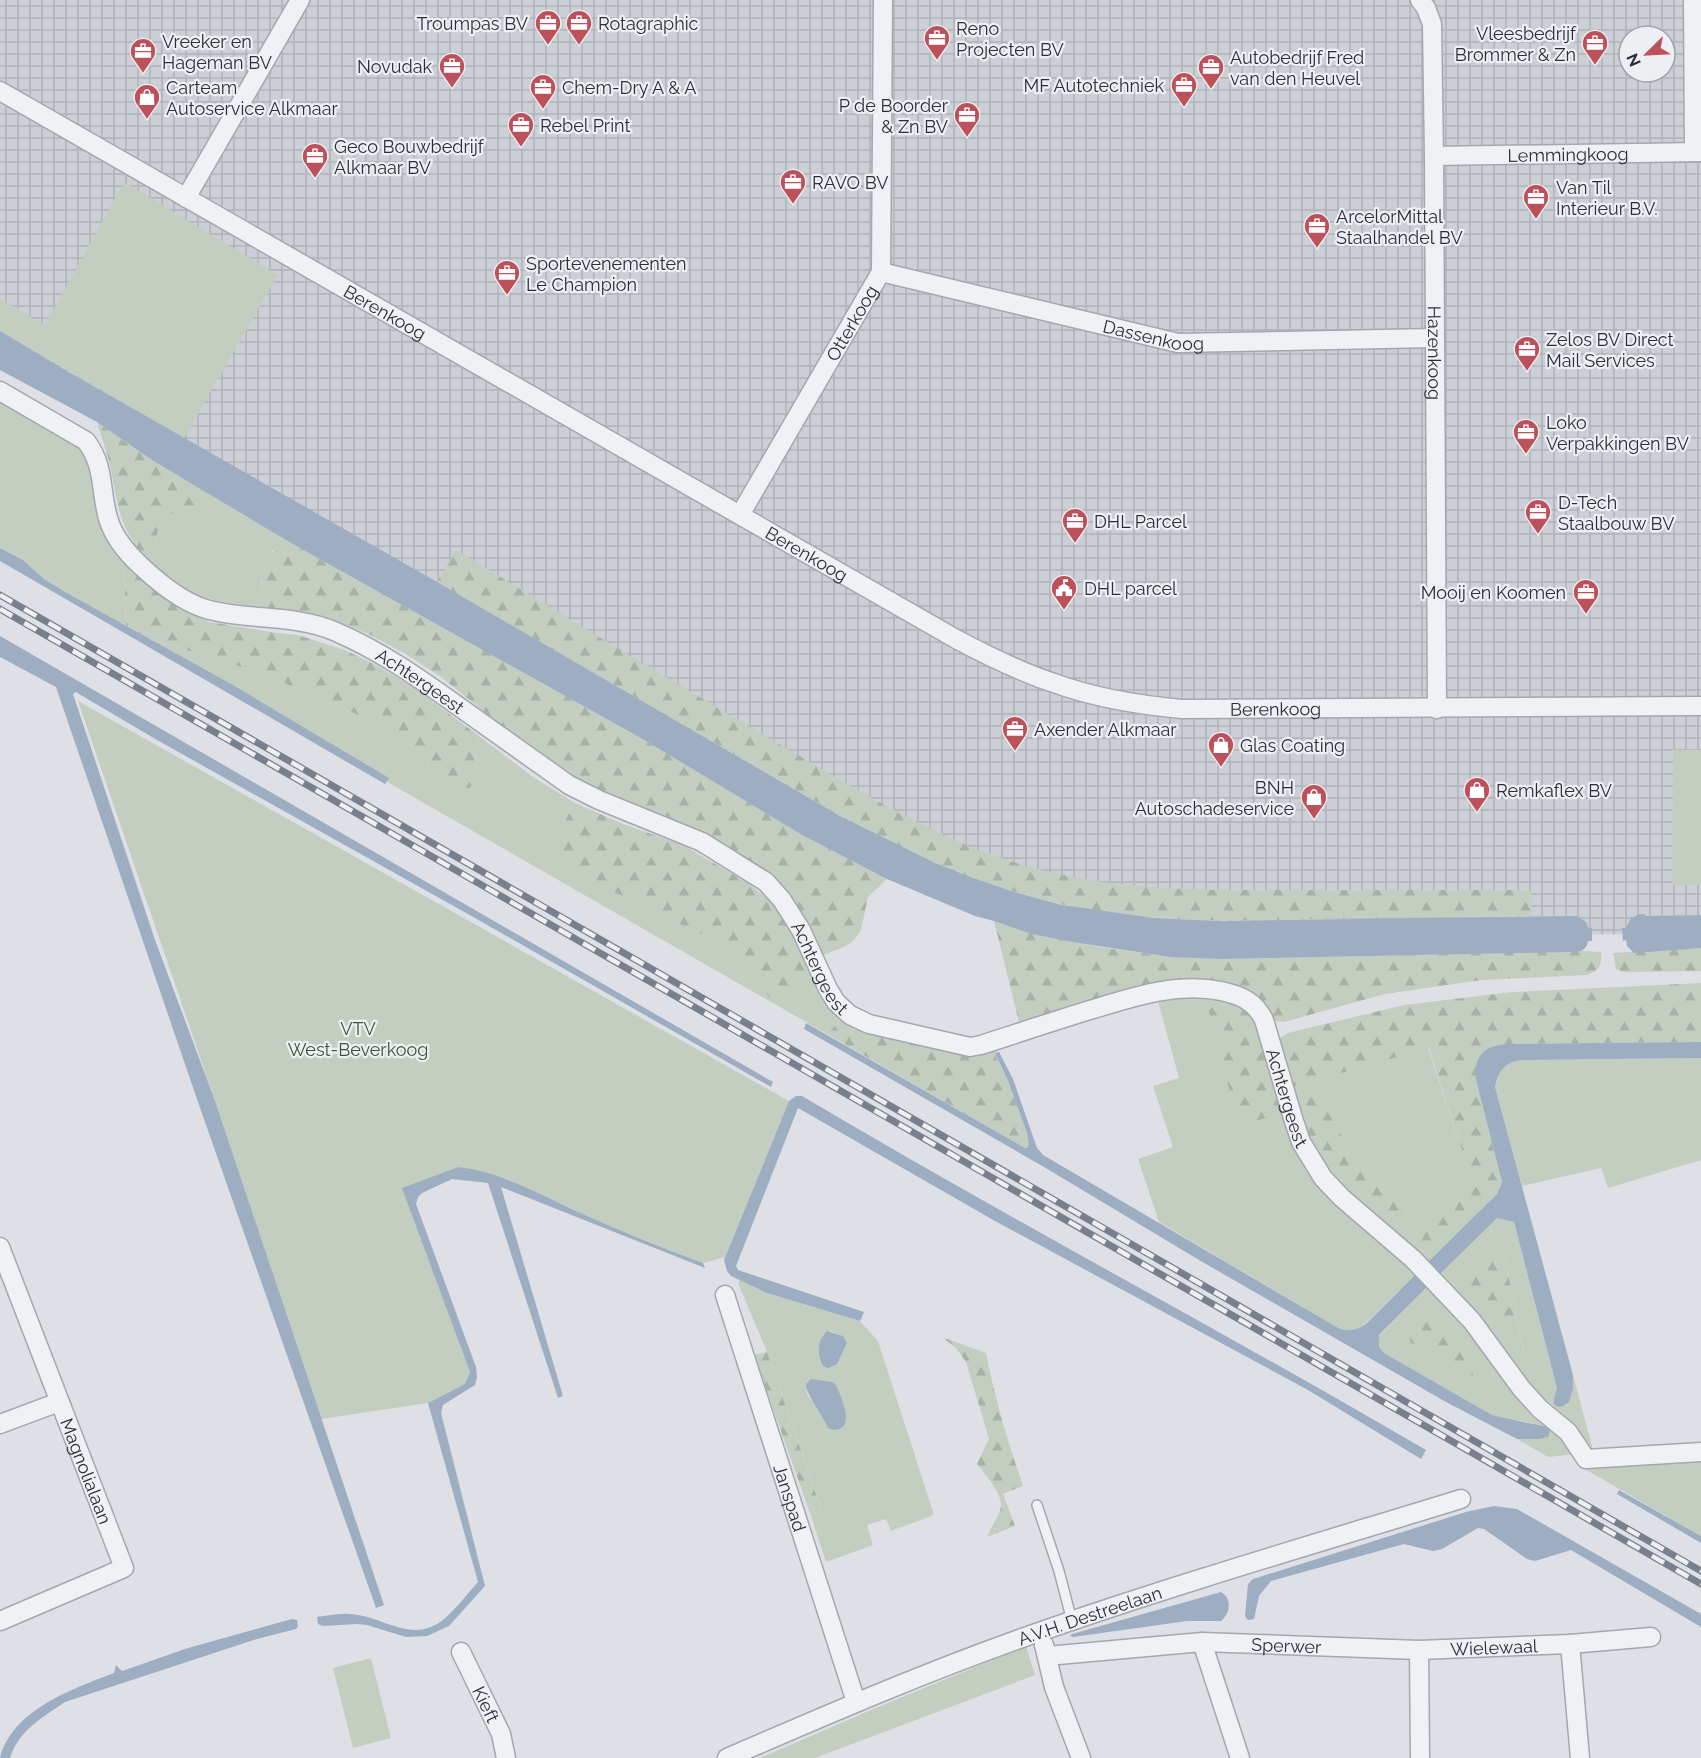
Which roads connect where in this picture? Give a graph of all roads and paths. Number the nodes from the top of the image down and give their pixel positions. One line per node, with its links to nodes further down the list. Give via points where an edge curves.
1 (300, 0): 8 (street)
2 (883, 0): 9 (street, Otterkoog)
3 (1420, 0): 7 (street, Hazenkoog, via 1432,24)
4 (1693, 0): 6 (street)
5 (1, 95): 8 (street, Berenkoog)
6 (1698, 152): 7 (street, Lemmingkoog)
7 (1434, 156): 10 (street, Hazenkoog)
8 (186, 198): 12 (street, Berenkoog)
9 (881, 272): 10 (street, Dassenkoog, via 1178,343); 12 (street, Otterkoog)
10 (1435, 338): 14 (street, Hazenkoog)
11 (0, 391): 19 (street, Achtergeest, via 86,441 99,461 108,520 115,534 140,566 162,584 213,611 293,620 333,630 398,663 569,785 702,843 766,882 801,930 836,1002 868,1024 970,1047 1146,994 1209,989 1252,1003 1264,1020 1301,1142 1323,1178 1413,1259 1472,1321 1521,1388 1568,1432 1586,1459)
12 (740, 515): 14 (street, Berenkoog, via 992,658 1086,693 1139,705 1182,709)
13 (1701, 706): 14 (street, Berenkoog)
14 (1437, 709)
15 (0, 1247): 17 (street, Magnolialaan)
16 (724, 1295): 31 (street, Janspad)
17 (59, 1402): 18 (street); 22 (street, Magnolialaan, via 124,1568)
18 (0, 1424)
19 (1701, 1452)
20 (1461, 1499): 23 (street, A.V.H. Destreelaan)
21 (1036, 1505): 23 (lane)
22 (0, 1621)
23 (1072, 1621): 24 (street, A.V.H. Destreelaan)
24 (1041, 1631): 30 (street); 31 (street, A.V.H. Destreelaan)
25 (1651, 1637): 27 (street, Wielewaal)
26 (1202, 1642): 28 (street, Sperwer); 30 (street, Sperwer); 35 (street)
27 (1570, 1644): 28 (street, Wielewaal); 37 (street)
28 (1419, 1650): 36 (street)
29 (461, 1652): 32 (street, Kieft, via 501,1734)
30 (1047, 1656): 34 (street, via 1054,1687)
31 (856, 1702): 33 (street, A.V.H. Destreelaan)
32 (506, 1758)
33 (727, 1758)
34 (1081, 1758)
35 (1240, 1758)
36 (1420, 1758)
37 (1580, 1758)

